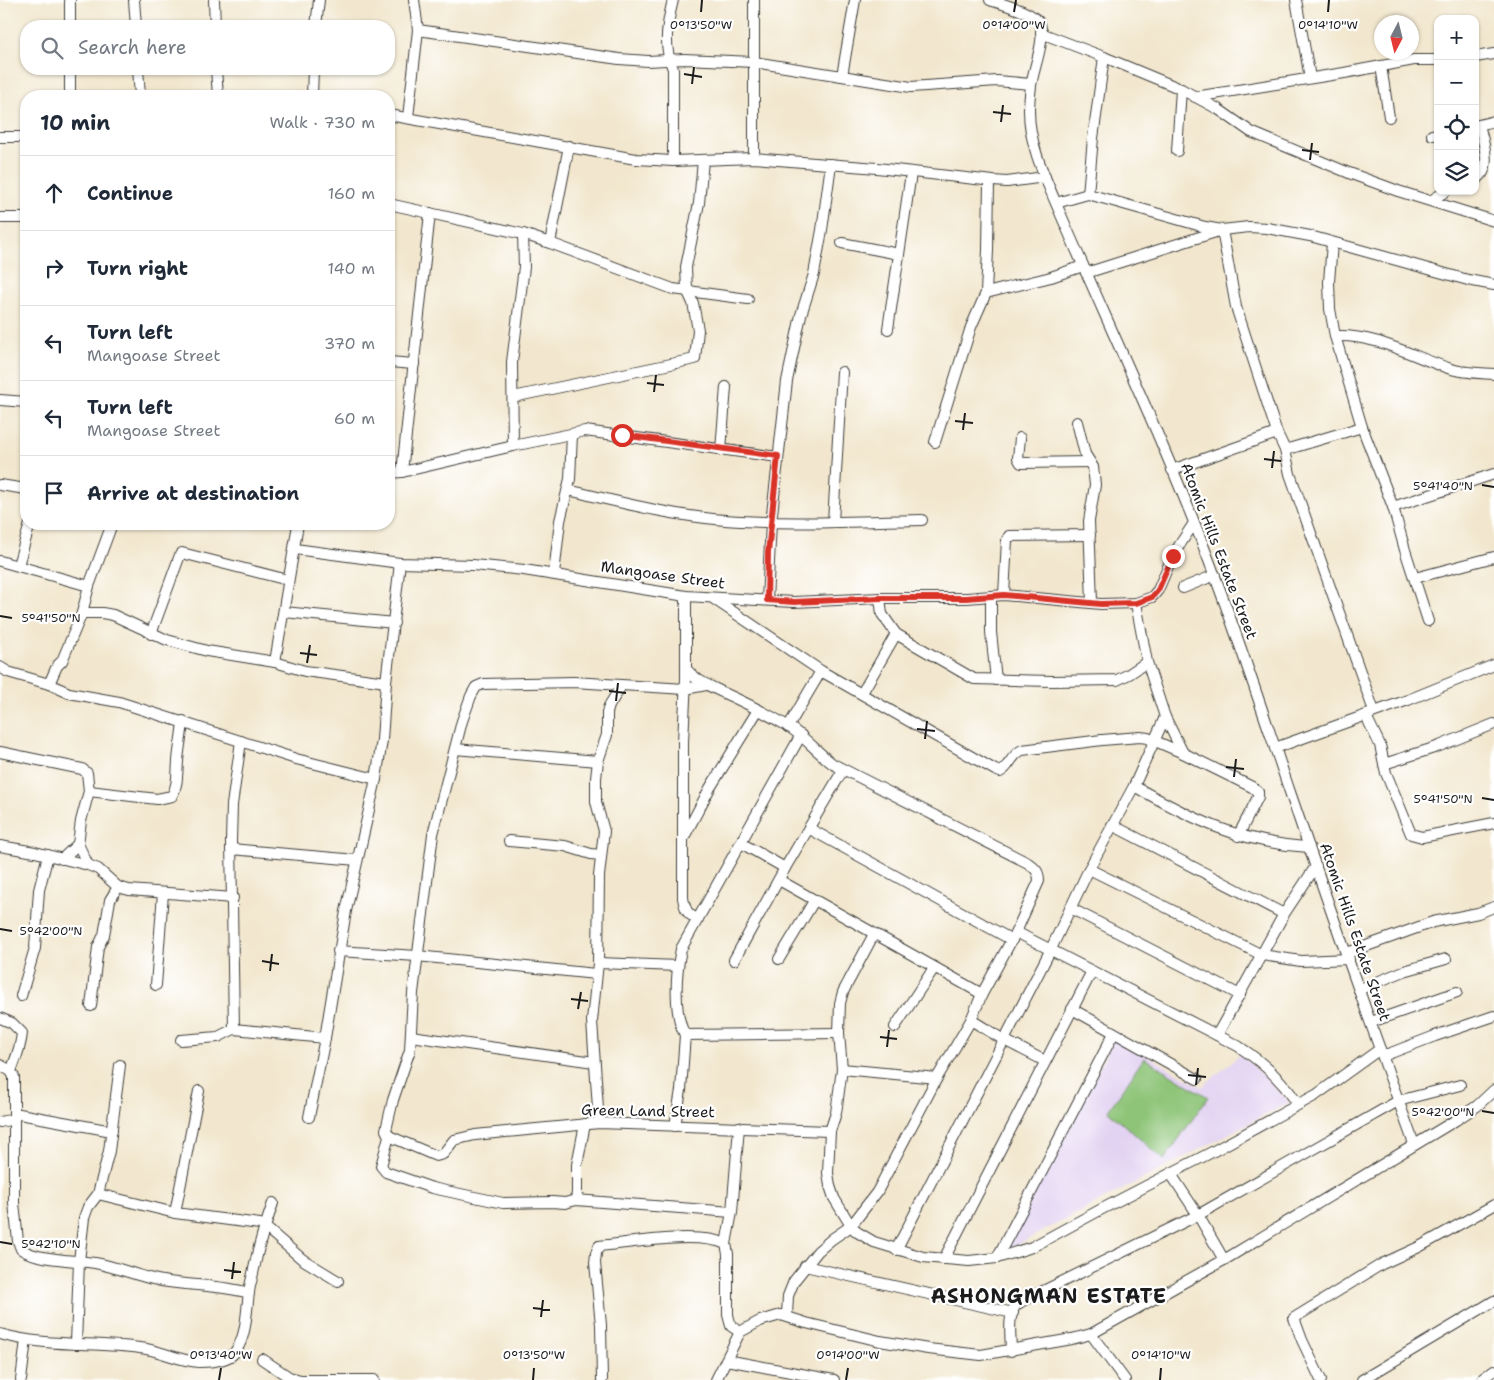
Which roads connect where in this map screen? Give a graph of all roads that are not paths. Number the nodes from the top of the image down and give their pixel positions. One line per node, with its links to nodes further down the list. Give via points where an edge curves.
1 (70, 0): 12 (street)
2 (134, 0): 13 (street)
3 (214, 0): 14 (street)
4 (319, 0): 15 (street)
5 (414, 0): 16 (street)
6 (673, 0): 22 (street, via 666,42)
7 (754, 0): 23 (street)
8 (855, 0): 29 (street)
9 (990, 0): 11 (street)
10 (1296, 0): 30 (street)
11 (1010, 4): 17 (street, via 1036,19)
12 (70, 20)
13 (136, 20)
14 (215, 20)
15 (317, 20)
16 (418, 30): 22 (street, via 619,59); 39 (street)
17 (1041, 33): 20 (street); 31 (street, Atomic Hills Estate Street)
18 (1494, 54): 19 (street)
19 (1479, 56)
20 (1104, 57): 32 (street); 57 (street)
21 (1434, 60): 24 (street)
22 (670, 61): 23 (street); 51 (street, via 674,88)
23 (754, 62): 29 (street); 49 (street)
24 (1381, 66): 30 (street); 40 (street)
25 (70, 75): 33 (street)
26 (138, 75): 34 (street)
27 (216, 75): 35 (street)
28 (313, 75): 36 (street)
29 (842, 76): 31 (street, via 911,87 997,81)
30 (1310, 78): 37 (street)
31 (1031, 84): 54 (street, Atomic Hills Estate Street, via 1031,130)
32 (1181, 89): 37 (street); 47 (street)
33 (70, 90)
34 (140, 90)
35 (218, 90)
36 (312, 90)
37 (1195, 97): 59 (street, via 1251,132 1349,173)
38 (395, 115): 39 (street)
39 (408, 117): 46 (street)
40 (1388, 117)
41 (1494, 121): 42 (street)
42 (1479, 125)
43 (1479, 129): 48 (street)
44 (20, 136): 45 (street)
45 (0, 137)
46 (569, 146): 51 (street, via 636,159); 68 (street)
47 (1177, 151)
48 (1490, 154): 55 (street)
49 (754, 158): 50 (street); 52 (street)
50 (703, 160): 51 (street); 74 (street, via 699,203 686,267)
51 (673, 161)
52 (831, 164): 53 (street); 96 (street, via 815,265 787,381)
53 (912, 173): 56 (street); 71 (street)
54 (1045, 177): 56 (street); 60 (street, Atomic Hills Estate Street)
55 (1479, 178)
56 (989, 181): 75 (street)
57 (1088, 194): 60 (street); 66 (street)
58 (1440, 195): 59 (street)
59 (1432, 200): 65 (street)
60 (1056, 203): 72 (street, Atomic Hills Estate Street)
61 (395, 205): 62 (street)
62 (430, 213): 67 (street); 80 (street)
63 (0, 218): 64 (street)
64 (20, 218)
65 (1494, 221)
66 (1222, 230): 70 (street, via 1267,228); 72 (street); 89 (street, via 1236,307)
67 (523, 234): 68 (street); 84 (street, via 524,267 512,362)
68 (550, 243): 74 (street, via 674,289)
69 (842, 243): 71 (street)
70 (1332, 243): 73 (street); 78 (street, via 1330,309)
71 (899, 254): 77 (street)
72 (1085, 270): 75 (street); 98 (street, Atomic Hills Estate Street)
73 (1494, 285)
74 (687, 290): 76 (street); 84 (street, via 698,330 695,359)
75 (986, 293): 92 (street, via 971,327)
76 (748, 299)
77 (888, 329)
78 (1336, 336): 82 (street, via 1360,337 1452,369); 88 (street)
79 (395, 362): 80 (street)
80 (414, 364): 99 (street)
81 (842, 372): 107 (street)
82 (1494, 374)
83 (726, 387): 94 (street)
84 (513, 397): 93 (street)
85 (0, 400): 86 (street)
86 (20, 402)
87 (1077, 422): 97 (street, via 1084,454)
88 (1362, 427): 95 (street); 105 (street)
89 (1277, 433): 95 (street); 98 (street)
90 (572, 434): 93 (street); 94 (street, via 584,431 613,434); 104 (street)
91 (1020, 438): 97 (street, via 1018,458 1021,463)
92 (935, 442)
93 (513, 446): 99 (street)
94 (721, 450): 96 (street)
95 (1284, 450): 153 (street)
96 (778, 456): 108 (street)
97 (1090, 462): 113 (street, via 1095,485)
98 (1172, 470): 109 (street, Atomic Hills Estate Street)
99 (402, 472): 100 (street)
100 (395, 473)
101 (1494, 474): 105 (street)
102 (0, 485): 103 (street)
103 (20, 489)
104 (568, 490): 108 (street, via 681,514); 119 (street, via 560,521)
105 (1393, 507): 121 (street)
106 (922, 520): 107 (street)
107 (833, 522): 108 (street)
108 (771, 523): 130 (street)
109 (1194, 523): 120 (street, Atomic Hills Estate Street); 132 (street, Mangoase Street, via 1173,556 1158,590 1152,597)
110 (28, 530): 118 (street)
111 (110, 530): 123 (street)
112 (297, 530): 114 (street)
113 (1090, 535): 125 (street, via 1009,536); 131 (street)
114 (295, 549): 117 (street, Mangoase Street); 122 (street)
115 (1494, 557): 121 (street)
116 (0, 561): 118 (street)
117 (400, 563): 119 (street, Mangoase Street, via 473,565); 136 (street)
118 (18, 565): 123 (street)
119 (554, 574): 126 (street, Mangoase Street)
120 (1215, 576): 124 (street); 161 (street, Atomic Hills Estate Street)
121 (1415, 578): 135 (street)
122 (288, 580): 133 (street); 137 (street, via 182,553)
123 (89, 586): 134 (street)
124 (1183, 588)
125 (1004, 595): 127 (street, Mangoase Street); 131 (street, Mangoase Street)
126 (686, 596): 128 (street, Mangoase Street); 143 (street)
127 (991, 596): 129 (street, Mangoase Street); 145 (street)
128 (713, 598): 130 (street, Mangoase Street); 144 (street)
129 (880, 598): 130 (street, Mangoase Street); 138 (street, via 884,618)
130 (767, 600)
131 (1092, 602): 132 (street, Mangoase Street)
132 (1136, 603): 140 (street)
133 (284, 612): 136 (street); 139 (street)
134 (82, 613): 137 (street, via 113,615); 147 (street)
135 (1428, 621)
136 (394, 623): 146 (street)
137 (151, 634): 139 (street, via 207,651)
138 (896, 634): 145 (street, via 974,679); 151 (street)
139 (275, 662): 146 (street, via 305,671)
140 (1147, 662): 145 (street, via 1117,680); 154 (street)
141 (1494, 665): 153 (street)
142 (0, 667): 147 (street)
143 (686, 669): 148 (street); 150 (street)
144 (821, 671): 151 (street); 157 (street)
145 (996, 680)
146 (386, 682): 168 (street)
147 (49, 684): 155 (street, via 68,693 119,702)
148 (706, 685): 150 (street); 152 (street)
149 (621, 686): 150 (street); 162 (street, via 574,682 483,684 476,687 470,696); 165 (street, via 609,706 607,735)
150 (685, 689): 175 (street)
151 (862, 693): 159 (street, via 1000,772 1005,770 1012,756 1022,750 1140,737)
152 (758, 710): 157 (street); 175 (street)
153 (1370, 714): 161 (street); 166 (street)
154 (1165, 717): 159 (street); 164 (street)
155 (183, 721): 160 (street); 170 (street, via 178,779 172,796 157,800)
156 (1494, 724): 166 (street)
157 (788, 727): 158 (street)
158 (801, 735): 167 (street, via 817,752); 178 (street)
159 (1155, 740): 164 (street); 169 (street)
160 (241, 741): 168 (street); 181 (street, via 232,805)
161 (1276, 748): 180 (street, Atomic Hills Estate Street)
162 (455, 749): 165 (street); 204 (street, via 433,834)
163 (0, 752): 170 (street, via 82,768 87,773)
164 (1183, 753): 174 (street, via 1258,792)
165 (598, 761): 183 (street, via 596,802 604,831)
166 (1384, 764): 171 (street, via 1411,834 1422,837)
167 (844, 770): 173 (street); 200 (street, via 1036,869 1039,881)
168 (376, 779): 185 (street)
169 (1134, 786): 172 (street); 174 (street, via 1180,812)
170 (89, 791): 177 (street)
171 (1494, 822)
172 (1112, 825): 189 (street); 197 (street)
173 (810, 829): 188 (street); 200 (street)
174 (1238, 836): 180 (street)
175 (682, 840): 198 (street, via 685,911)
176 (508, 842): 183 (street, via 565,846)
177 (78, 844): 184 (street); 186 (street)
178 (740, 844): 188 (street); 198 (street)
179 (0, 846): 182 (street)
180 (1309, 847): 187 (street, Atomic Hills Estate Street)
181 (231, 849): 185 (street); 193 (street)
182 (48, 855): 184 (street); 219 (street, via 39,890 35,948)
183 (601, 855): 209 (street)
184 (62, 859): 186 (street)
185 (357, 860): 202 (street)
186 (88, 865): 191 (street)
187 (1316, 866): 197 (street); 205 (street, Atomic Hills Estate Street)
188 (785, 868): 190 (street)
189 (1089, 869): 196 (street); 203 (street)
190 (779, 880): 194 (street); 208 (street)
191 (118, 886): 192 (street); 220 (street, via 110,900 104,935 98,947)
192 (163, 893): 193 (street); 214 (street)
193 (232, 898): 227 (street)
194 (814, 901): 199 (street); 207 (street)
195 (1494, 907): 205 (street, via 1433,922)
196 (1070, 908): 201 (street); 218 (street)
197 (1284, 914): 203 (street)
198 (698, 919): 210 (street, via 681,949)
199 (874, 934): 211 (street); 228 (street, via 843,992)
200 (1014, 936): 201 (street); 217 (street)
201 (1051, 950): 212 (street); 235 (street)
202 (338, 951): 204 (street); 233 (street)
203 (1262, 955): 205 (street, via 1301,961); 218 (street)
204 (417, 956): 213 (street); 232 (street)
205 (1348, 956): 215 (street, Atomic Hills Estate Street)
206 (1446, 958): 215 (street)
207 (779, 959)
208 (734, 960)
209 (598, 963): 210 (street); 213 (street)
210 (678, 966): 230 (street, via 678,1013)
211 (934, 968): 217 (street); 226 (street)
212 (1092, 970): 221 (street); 231 (street)
213 (596, 974): 238 (street, via 592,1021)
214 (156, 985)
215 (1360, 989): 225 (street, Atomic Hills Estate Street)
216 (1457, 992): 225 (street)
217 (982, 994): 224 (street)
218 (1240, 995): 231 (street)
219 (21, 996)
220 (91, 1006)
221 (1072, 1009): 229 (street); 237 (street)
222 (1494, 1016): 236 (street)
223 (0, 1018): 242 (street, via 12,1022 22,1033 18,1056)
224 (971, 1020): 235 (street); 243 (street)
225 (1371, 1022): 236 (street, Atomic Hills Estate Street)
226 (896, 1027)
227 (234, 1029): 233 (street); 234 (street, via 218,1037)
228 (839, 1033): 230 (street); 241 (street)
229 (1114, 1033): 244 (street); 273 (street)
230 (685, 1035): 255 (street)
231 (1217, 1035): 249 (street, via 1257,1058 1286,1086)
232 (411, 1036): 238 (street); 259 (street, via 408,1059 387,1124)
233 (325, 1038): 251 (street)
234 (181, 1040)
235 (1004, 1040): 237 (street); 272 (street)
236 (1382, 1053): 248 (street, Atomic Hills Estate Street); 249 (street)
237 (1045, 1060): 274 (street)
238 (594, 1062): 253 (street)
239 (0, 1065): 242 (street)
240 (120, 1065): 257 (street)
241 (842, 1069): 243 (street); 258 (street)
242 (11, 1070): 250 (street, via 14,1077)
243 (937, 1078): 269 (street, via 877,1192)
244 (1197, 1079)
245 (1460, 1085): 248 (street)
246 (1494, 1090): 260 (street, via 1476,1106)
247 (199, 1091): 267 (street)
248 (1398, 1102): 260 (street, Atomic Hills Estate Street); 268 (street)
249 (1298, 1104): 261 (street)
250 (14, 1116): 252 (street); 257 (street); 276 (street, via 14,1203 19,1246 34,1254)
251 (309, 1117)
252 (0, 1122)
253 (599, 1123): 254 (street, Green Land Street); 255 (street, Green Land Street)
254 (585, 1124): 259 (street, Green Land Street, via 458,1138 440,1156); 263 (street, via 577,1165)
255 (676, 1126): 256 (street, Green Land Street)
256 (739, 1127): 258 (street, Green Land Street); 266 (street)
257 (112, 1131): 262 (street)
258 (830, 1132): 269 (street, via 830,1186)
259 (389, 1136): 263 (street, via 382,1169 432,1188 502,1203 565,1203)
260 (1414, 1144): 275 (street)
261 (1171, 1174): 268 (street); 273 (street, via 1032,1247)
262 (98, 1194): 267 (street); 276 (street, via 84,1218)
263 (576, 1200): 266 (street)
264 (273, 1203): 270 (street)
265 (1494, 1205): 297 (street, via 1382,1264 1294,1318)
266 (732, 1212): 271 (street)
267 (175, 1213): 270 (street)
268 (1198, 1215): 275 (street); 281 (street, via 1027,1298 1016,1305)
269 (851, 1226): 272 (street, via 874,1242); 277 (street, via 825,1245)
270 (265, 1227): 278 (street, via 302,1259); 279 (street)
271 (726, 1244): 283 (street, via 728,1315 730,1326); 293 (street, via 716,1240 677,1239 599,1246 595,1263)
272 (896, 1250): 274 (street)
273 (997, 1258): 274 (street)
274 (944, 1260)
275 (1224, 1260): 285 (street)
276 (80, 1261): 279 (street, via 104,1264 163,1281); 287 (street)
277 (805, 1266): 281 (street); 282 (street, via 794,1280 788,1296)
278 (338, 1281)
279 (249, 1293): 287 (street, via 245,1325 237,1349 225,1359 198,1362 141,1348)
280 (1494, 1301): 298 (street)
281 (1012, 1313): 288 (street)
282 (787, 1315): 283 (street, via 760,1321); 288 (street, via 806,1323 880,1341 928,1349 981,1355)
283 (740, 1332): 290 (street)
284 (0, 1334): 286 (street)
285 (1091, 1334): 288 (street); 296 (street)
286 (26, 1340): 287 (street); 291 (street)
287 (76, 1344)
288 (1011, 1351)
289 (262, 1359): 292 (street, via 290,1377 301,1380)
290 (726, 1360): 294 (street); 295 (street)
291 (21, 1380)
292 (374, 1380)
293 (602, 1380)
294 (716, 1380)
295 (834, 1380)
296 (1125, 1380)
297 (1322, 1380)
298 (1362, 1380)

